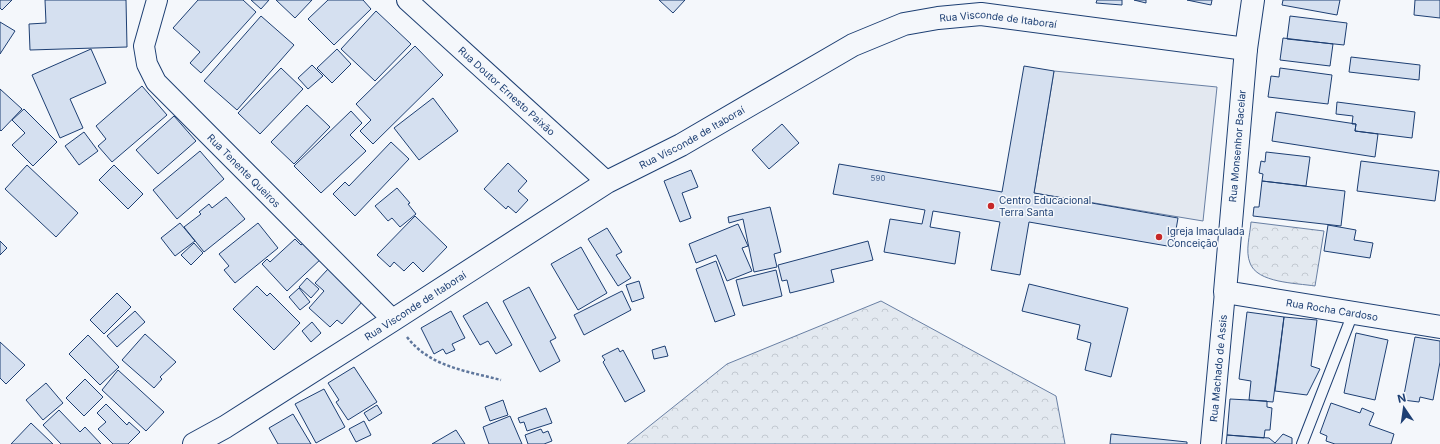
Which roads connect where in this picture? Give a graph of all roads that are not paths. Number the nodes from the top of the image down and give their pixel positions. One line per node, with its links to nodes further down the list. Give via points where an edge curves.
1 (157, 0): 8 (street, Rua Tenente Queiros, via 144,46 147,64 156,82)
2 (407, 0): 5 (street, Rua Doutor Ernesto Paixão)
3 (1253, 0): 4 (street, Rua Monsenhor Bacelar)
4 (1246, 48): 5 (street, Rua Visconde de Itaboraí, via 981,11 904,24 853,46 681,145); 6 (street, Rua Monsenhor Bacelar)
5 (607, 182): 8 (street, Rua Visconde de Itaboraí)
6 (1225, 292): 7 (street, Rua Rocha Cardoso); 11 (street, Rua Machado de Assis)
7 (1353, 313): 9 (street, Rua Rocha Cardoso); 12 (lane)
8 (393, 320): 10 (street, Rua Visconde de Itaboraí)
9 (1440, 327)
10 (194, 444)
11 (1211, 444)
12 (1302, 444)

